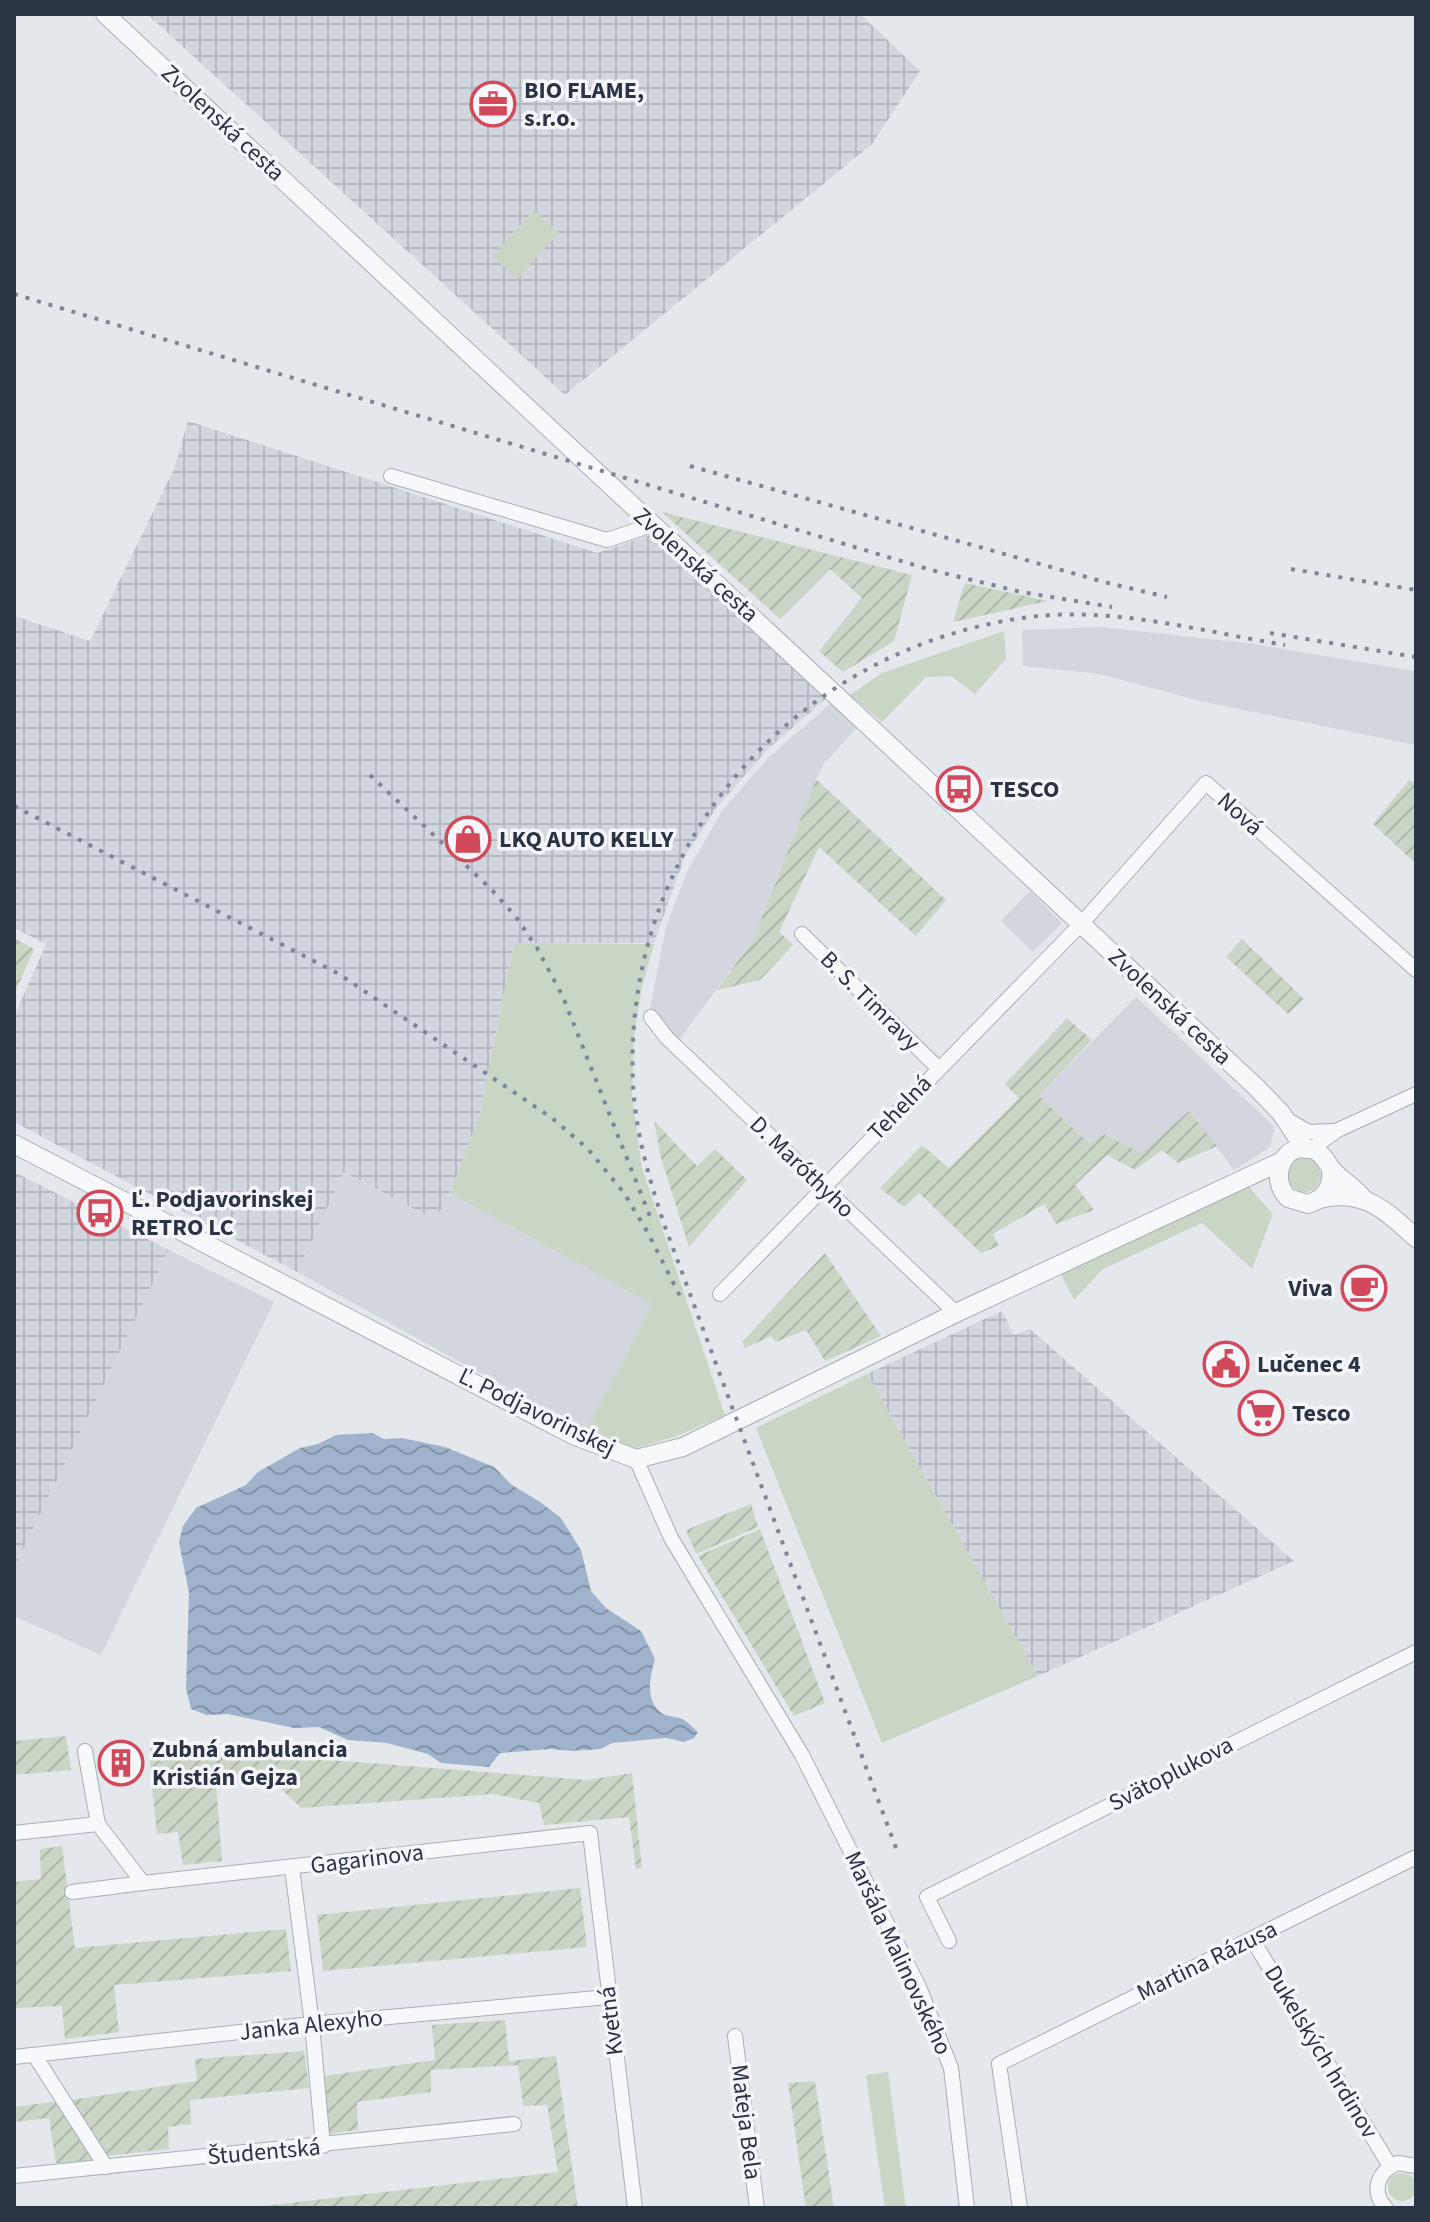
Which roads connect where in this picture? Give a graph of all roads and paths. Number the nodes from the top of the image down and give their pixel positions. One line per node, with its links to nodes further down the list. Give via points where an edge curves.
1 (105, 14): 3 (street, Zvolenská cesta)
2 (391, 476): 3 (street, via 607,540)
3 (652, 525): 4 (street, Zvolenská cesta)
4 (1081, 924): 6 (street, Nová, via 1206,783); 8 (street, Tehelná); 10 (street, Zvolenská cesta)
5 (802, 934): 8 (street, B. S. Timravy)
6 (1416, 970)
7 (651, 1017): 18 (street, D. Maróthyho)
8 (938, 1068): 18 (street, Tehelná)
9 (1416, 1094): 11 (street)
10 (1285, 1118): 11 (street, via 1309,1132); 13 (street, Zvolenská cesta); 14 (street)
11 (1338, 1130): 13 (street); 15 (street)
12 (14, 1144): 24 (street, Ľ. Podjavorinskej, via 573,1435)
13 (1308, 1149): 14 (street); 15 (street, Zvolenská cesta)
14 (1284, 1158): 16 (street, Ľ. Podjavorinskej); 17 (street, via 1277,1173)
15 (1329, 1165): 19 (street, via 1330,1186); 20 (street, Zvolenská cesta)
16 (1244, 1178): 17 (street); 23 (street, Ľ. Podjavorinskej)
17 (1279, 1186): 19 (street, via 1294,1202)
18 (824, 1188): 22 (street, Tehelná); 23 (street, D. Maróthyho)
19 (1319, 1199): 20 (street)
20 (1364, 1199): 21 (street, Zvolenská cesta)
21 (1416, 1238)
22 (720, 1294)
23 (956, 1313): 24 (street, Ľ. Podjavorinskej, via 683,1447)
24 (636, 1459): 50 (street, Maršála Malinovského, via 671,1538 802,1755 909,1966 951,2068)
25 (1416, 1652): 35 (street, Svätoplukova, via 927,1897)
26 (85, 1751): 27 (street)
27 (98, 1824): 28 (street); 32 (street)
28 (14, 1833)
29 (590, 1833): 31 (street, Gagarinova); 36 (street, Kvetná)
30 (1416, 1857): 34 (street, Martina Rázusa)
31 (292, 1868): 32 (street, Gagarinova); 37 (street)
32 (143, 1883): 33 (street, Gagarinova)
33 (72, 1892)
34 (1252, 1939): 43 (street, Dukelských hrdinov); 51 (street, Martina Rázusa, via 999,2064)
35 (949, 1941)
36 (608, 1997): 37 (street, Janka Alexyho); 48 (street, Kvetná)
37 (312, 2024): 39 (street, Janka Alexyho); 42 (street)
38 (735, 2036): 49 (street, Mateja Bela)
39 (35, 2056): 40 (street, Janka Alexyho); 45 (street)
40 (14, 2057)
41 (514, 2124): 42 (street, Študentská)
42 (323, 2146): 45 (street, Študentská)
43 (1390, 2166): 44 (street); 47 (street, via 1378,2182)
44 (1416, 2166)
45 (106, 2167): 46 (street, Študentská)
46 (14, 2176)
47 (1379, 2206)
48 (635, 2208)
49 (757, 2208)
50 (967, 2208)
51 (1020, 2208)

